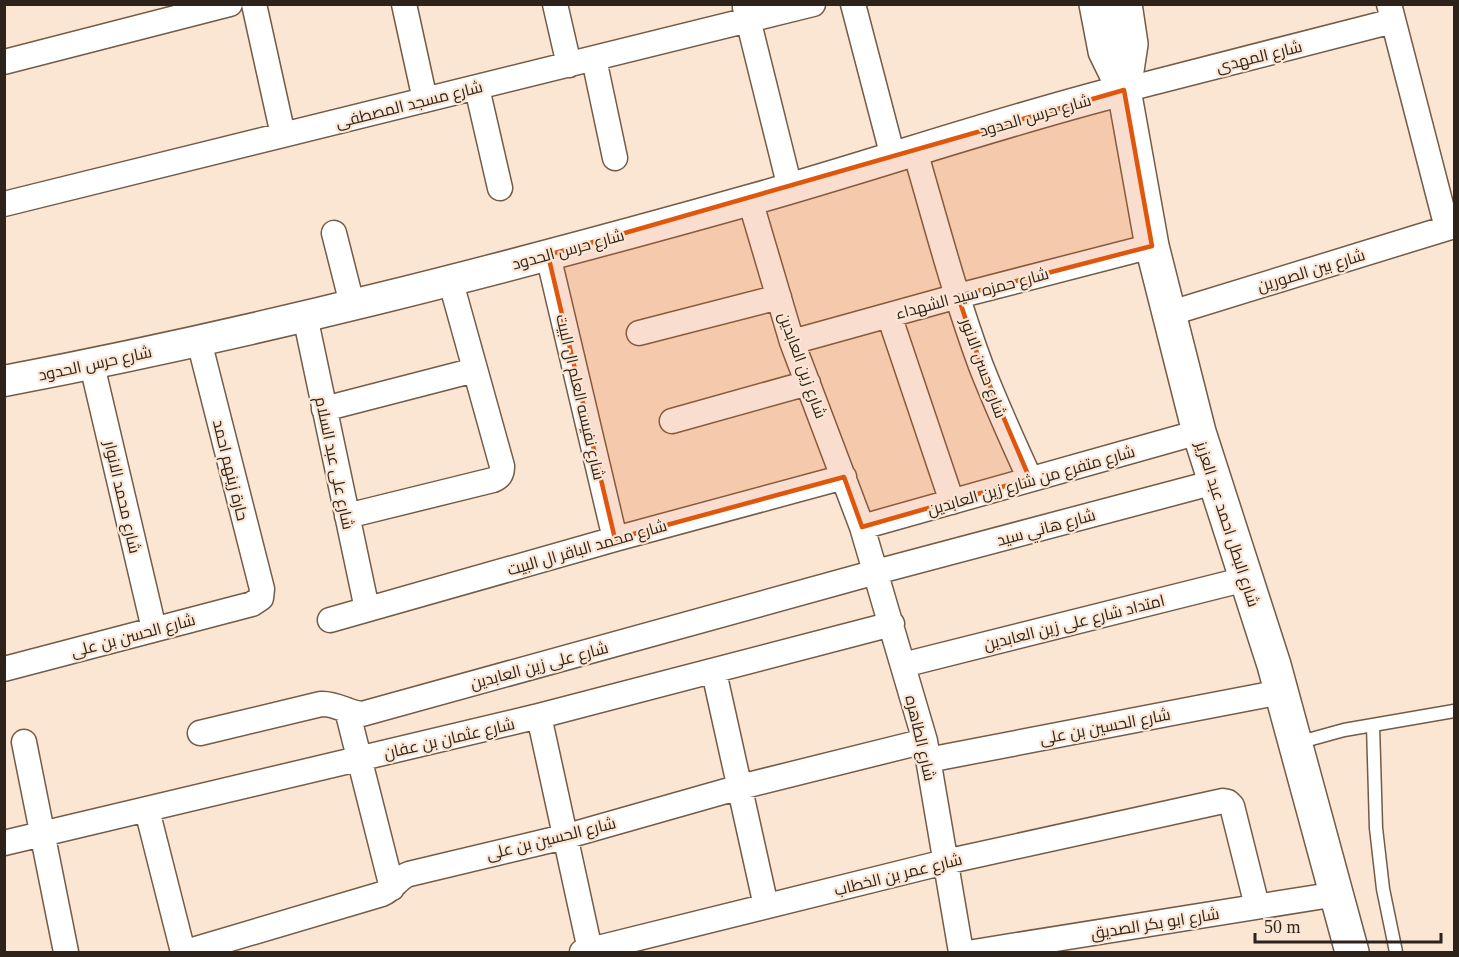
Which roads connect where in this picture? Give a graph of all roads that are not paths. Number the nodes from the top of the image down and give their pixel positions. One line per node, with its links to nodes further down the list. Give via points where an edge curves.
1 (230, 4): 12 (street)
2 (254, 4): 17 (street)
3 (404, 4): 16 (street)
4 (555, 4): 13 (street)
5 (813, 4): 9 (street, شارع مسجد المصطفى)
6 (853, 4): 18 (street, شارع حسن الانور)
7 (1096, 4): 15 (main road, شارع البطل احمد عبد العزيز, via 1105,51)
8 (1125, 4): 15 (main road, شارع البطل احمد عبد العزيز, via 1131,44)
9 (747, 13): 11 (street, شارع مسجد المصطفى); 21 (street)
10 (1391, 13): 15 (street, شارع المهدى); 24 (street)
11 (594, 59): 13 (street, شارع مسجد المصطفى); 19 (street)
12 (4, 62)
13 (569, 65): 14 (street, شارع مسجد المصطفى)
14 (477, 88): 16 (street, شارع مسجد المصطفى); 20 (street)
15 (1124, 90): 18 (street, شارع حرس الحدود); 26 (main road, شارع البطل احمد عبد العزيز)
16 (425, 100): 17 (street, شارع مسجد المصطفى)
17 (283, 135): 23 (street, شارع مسجد المصطفى)
18 (904, 154): 21 (street, شارع حرس الحدود); 29 (street, شارع حسن الانور)
19 (615, 158)
20 (500, 188)
21 (790, 188): 22 (street, شارع حرس الحدود)
22 (750, 200): 27 (street, شارع حرس الحدود); 30 (street, شارع زين العابدين)
23 (4, 204)
24 (1451, 227): 32 (street, شارع بين الصورين)
25 (334, 232): 31 (street)
26 (1152, 246): 29 (street, شارع حمزه سيد الشهداء); 32 (main road, شارع البطل احمد عبد العزيز)
27 (548, 255): 28 (street, شارع حرس الحدود); 51 (street, شارع نفيسه العلم ال البيت)
28 (450, 279): 31 (street, شارع حرس الحدود); 39 (street)
29 (958, 296): 33 (street, شارع حمزه سيد الشهداء); 46 (street, شارع حسن الانور, via 1003,420)
30 (779, 297): 35 (street); 37 (street, شارع زين العابدين)
31 (352, 304): 34 (street, شارع حرس الحدود)
32 (1168, 314): 44 (main road, شارع البطل احمد عبد العزيز)
33 (889, 315): 37 (street, شارع حمزه سيد الشهداء); 48 (street)
34 (305, 316): 36 (street, شارع حرس الحدود); 42 (street, شارع على عبد السلام)
35 (639, 333)
36 (199, 341): 38 (street, شارع حرس الحدود); 54 (street, حارة زينهم احمد, via 262,589)
37 (792, 342): 41 (street, شارع زين العابدين)
38 (92, 364): 40 (street, شارع حرس الحدود); 58 (street, شارع محمد الانوار)
39 (475, 370): 42 (street); 49 (street, via 502,466 499,477)
40 (4, 381)
41 (808, 383): 43 (street); 45 (street, شارع زين العابدين)
42 (324, 409): 49 (street, شارع على عبد السلام)
43 (672, 421)
44 (1199, 432): 46 (street, شارع متفرع من شارع زين العابدين); 47 (main road, شارع البطل احمد عبد العزيز)
45 (844, 477): 50 (street, شارع زين العابدين); 51 (street, شارع محمد الباقر ال البيت)
46 (1030, 479): 48 (street, شارع متفرع من شارع زين العابدين)
47 (1215, 482): 52 (street, شارع هاني سيد); 53 (main road, شارع البطل احمد عبد العزيز)
48 (952, 502): 50 (street, شارع متفرع من شارع زين العابدين)
49 (346, 516): 55 (street, شارع على عبد السلام)
50 (862, 527): 52 (street, شارع الطاهره)
51 (615, 538): 55 (street, شارع محمد الباقر ال البيت)
52 (876, 572): 57 (street, شارع الطاهره); 63 (street, شارع على زين العابدين, via 362,714)
53 (1246, 579): 59 (street, امتداد شارع على زين العابدين); 62 (main road, شارع البطل احمد عبد العزيز)
54 (261, 598): 58 (street, شارع الحسن بن على, via 252,604)
55 (367, 609): 56 (street, شارع محمد الباقر ال البيت)
56 (330, 620)
57 (892, 624): 59 (street, شارع الطاهره); 61 (street, شارع عثمان بن عفان)
58 (154, 629): 60 (street, شارع الحسن بن على)
59 (903, 666): 70 (street, شارع الطاهره)
60 (4, 669)
61 (714, 672): 65 (street, شارع عثمان بن عفان); 72 (street)
62 (1281, 692): 69 (main road, شارع البطل احمد عبد العزيز); 70 (street, شارع الحسين بن على)
63 (347, 710): 67 (street, شارع على زين العابدين, via 321,704); 71 (street)
64 (1455, 711): 66 (lane)
65 (539, 716): 71 (street, شارع عثمان بن عفان); 75 (street)
66 (1373, 725): 69 (lane); 88 (lane, via 1376,828)
67 (200, 733)
68 (24, 742): 74 (street)
69 (1296, 743): 79 (main road, شارع البطل احمد عبد العزيز)
70 (927, 751): 72 (street, شارع الحسين بن على); 77 (street, شارع الطاهره)
71 (360, 759): 73 (street, شارع عثمان بن عفان); 78 (street)
72 (740, 787): 75 (street, شارع الحسين بن على); 80 (street)
73 (147, 810): 74 (street, شارع عثمان بن عفان); 84 (street)
74 (42, 834): 76 (street, شارع عثمان بن عفان); 83 (street)
75 (564, 837): 78 (street, شارع الحسين بن على, via 409,874 399,878); 82 (street)
76 (4, 843)
77 (945, 862): 80 (street, شارع عمر بن الخطاب); 81 (street, شارع عمر بن الخطاب, via 1228,802); 85 (street, شارع الطاهره)
78 (392, 888): 84 (street, شارع الحسين بن على)
79 (1337, 894): 81 (street, شارع ابو بكر الصديق); 87 (main road, شارع البطل احمد عبد العزيز)
80 (766, 906): 82 (street, شارع عمر بن الخطاب)
81 (1257, 906): 86 (street, شارع ابو بكر الصديق)
82 (586, 951)
83 (66, 952)
84 (184, 952)
85 (961, 952)
86 (974, 952)
87 (1352, 952)
88 (1396, 952)

